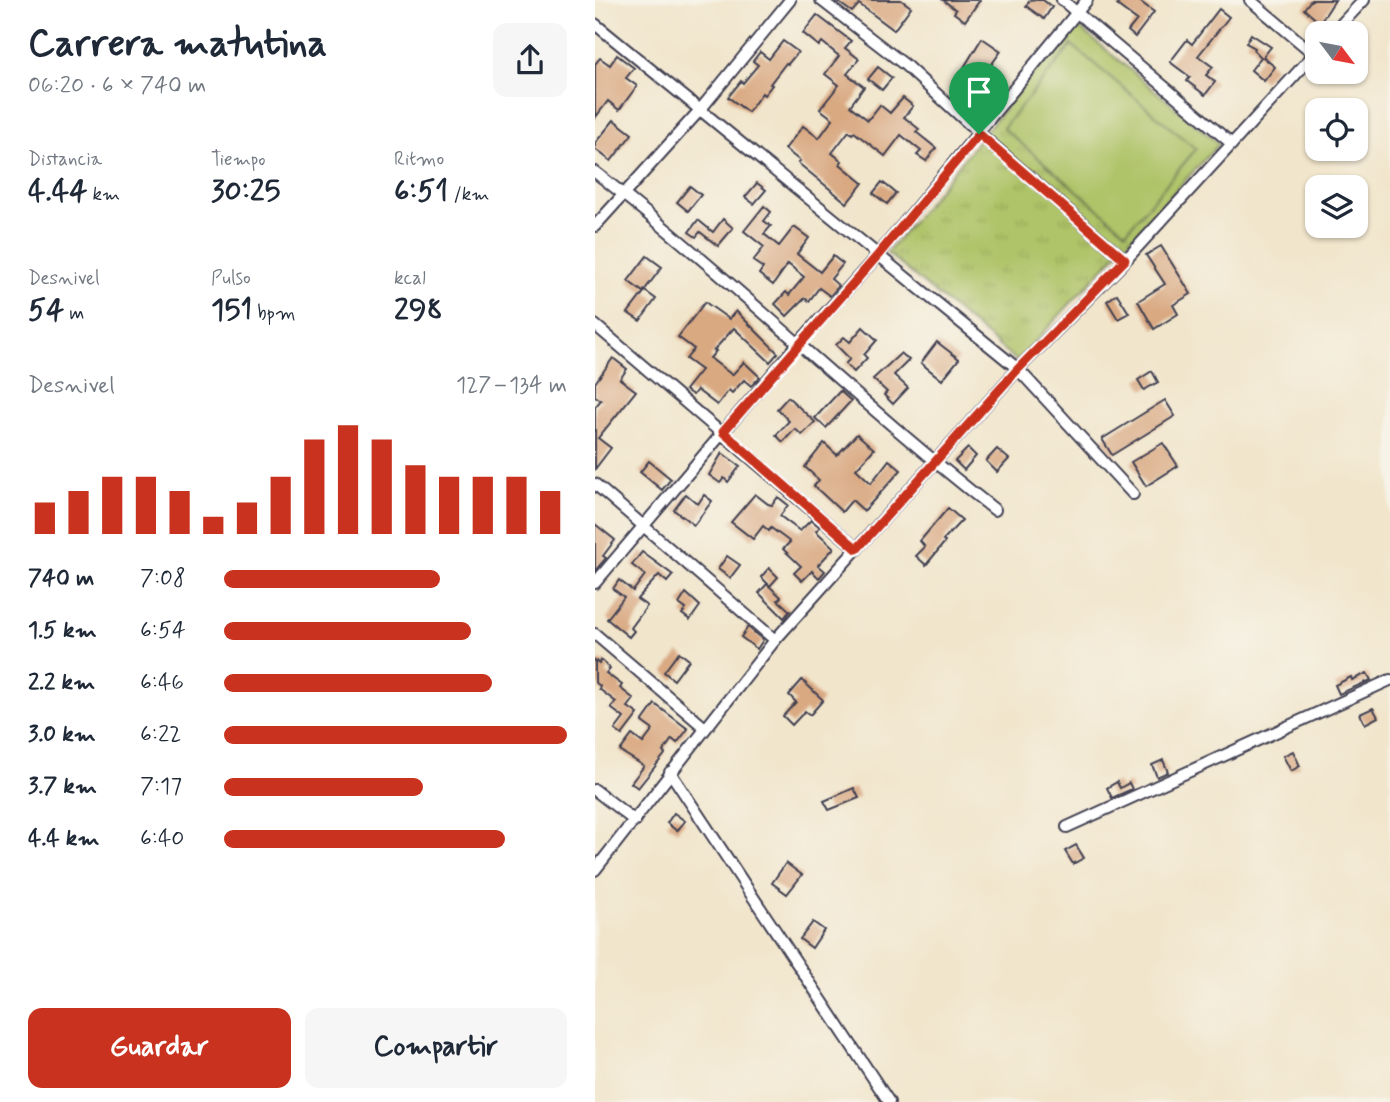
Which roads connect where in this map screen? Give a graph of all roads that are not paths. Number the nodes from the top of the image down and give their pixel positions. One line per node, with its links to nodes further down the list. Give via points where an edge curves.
1 (790, 0): 12 (street)
2 (821, 0): 13 (street, via 905,65)
3 (1062, 0): 7 (street)
4 (1087, 0): 7 (street)
5 (1250, 0): 10 (street)
6 (1364, 0): 8 (street)
7 (1077, 12): 13 (street); 14 (street)
8 (1344, 21)
9 (595, 24): 12 (street)
10 (1305, 43)
11 (1305, 64): 14 (street)
12 (700, 110): 16 (street); 18 (street)
13 (979, 134): 18 (street); 19 (street)
14 (1232, 144): 19 (street)
15 (595, 172): 16 (street)
16 (623, 194): 17 (street); 21 (street)
17 (595, 226)
18 (878, 255): 21 (street); 22 (street)
19 (1125, 260): 22 (street)
20 (595, 325): 23 (street)
21 (798, 344): 23 (street); 24 (street)
22 (1018, 369): 24 (street); 26 (street)
23 (723, 432): 28 (street); 29 (street)
24 (935, 463): 27 (street); 29 (street)
25 (595, 484): 28 (street)
26 (1133, 494)
27 (995, 510)
28 (643, 526): 30 (street); 32 (street)
29 (857, 549): 32 (street)
30 (595, 583)
31 (595, 634): 34 (street)
32 (775, 640): 34 (street)
33 (1390, 680): 38 (street)
34 (705, 728): 35 (street)
35 (670, 772): 37 (street); 40 (street)
36 (595, 790): 37 (street)
37 (635, 821): 39 (street)
38 (1067, 827)
39 (595, 870)
40 (890, 1102)

